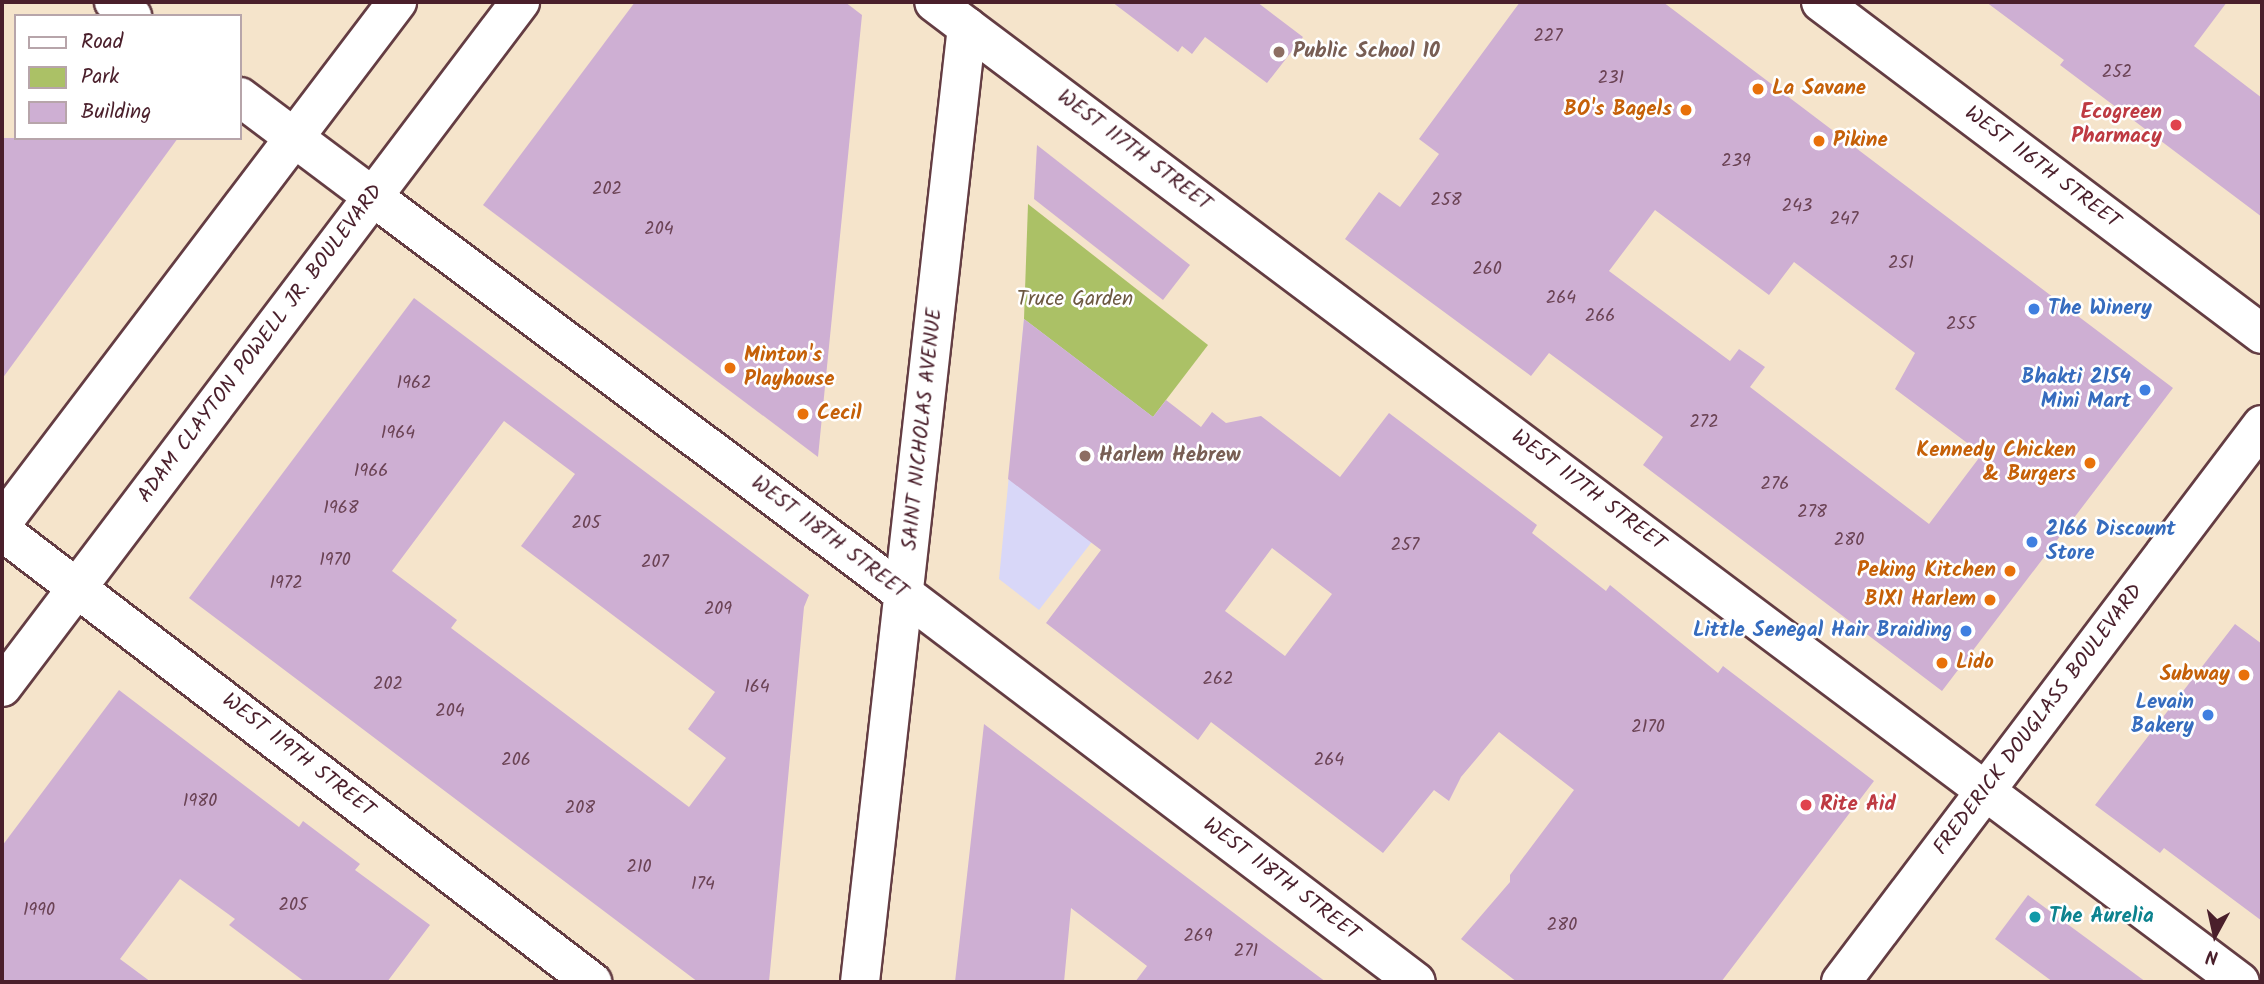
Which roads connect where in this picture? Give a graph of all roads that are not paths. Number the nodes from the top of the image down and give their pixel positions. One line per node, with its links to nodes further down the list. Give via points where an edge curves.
1 (114, 2): 6 (main road)
2 (397, 2): 9 (main road)
3 (520, 2): 10 (main road, ADAM CLAYTON POWELL JR. BOULEVARD)
4 (934, 2): 7 (main road, WEST 117TH STREET)
5 (1821, 2): 11 (main road, WEST 116TH STREET)
6 (129, 14)
7 (969, 14): 16 (main road, SAINT NICHOLAS AVENUE); 18 (main road, WEST 117TH STREET)
8 (242, 99): 9 (main road, WEST 118TH STREET)
9 (294, 138): 10 (main road, WEST 118TH STREET); 13 (main road)
10 (372, 196): 15 (main road, ADAM CLAYTON POWELL JR. BOULEVARD); 16 (main road, WEST 118TH STREET)
11 (2262, 334)
12 (2262, 425): 18 (main road, FREDERICK DOUGLASS BOULEVARD)
13 (2, 523)
14 (2, 531): 15 (main road, WEST 119TH STREET)
15 (77, 587): 17 (main road, ADAM CLAYTON POWELL JR. BOULEVARD); 19 (main road, WEST 119TH STREET)
16 (904, 594): 20 (main road, SAINT NICHOLAS AVENUE); 21 (main road, WEST 118TH STREET)
17 (2, 687)
18 (1986, 790): 22 (main road, FREDERICK DOUGLASS BOULEVARD); 23 (main road, WEST 117TH STREET)
19 (593, 982)
20 (860, 982)
21 (1416, 982)
22 (1841, 982)
23 (2239, 982)

